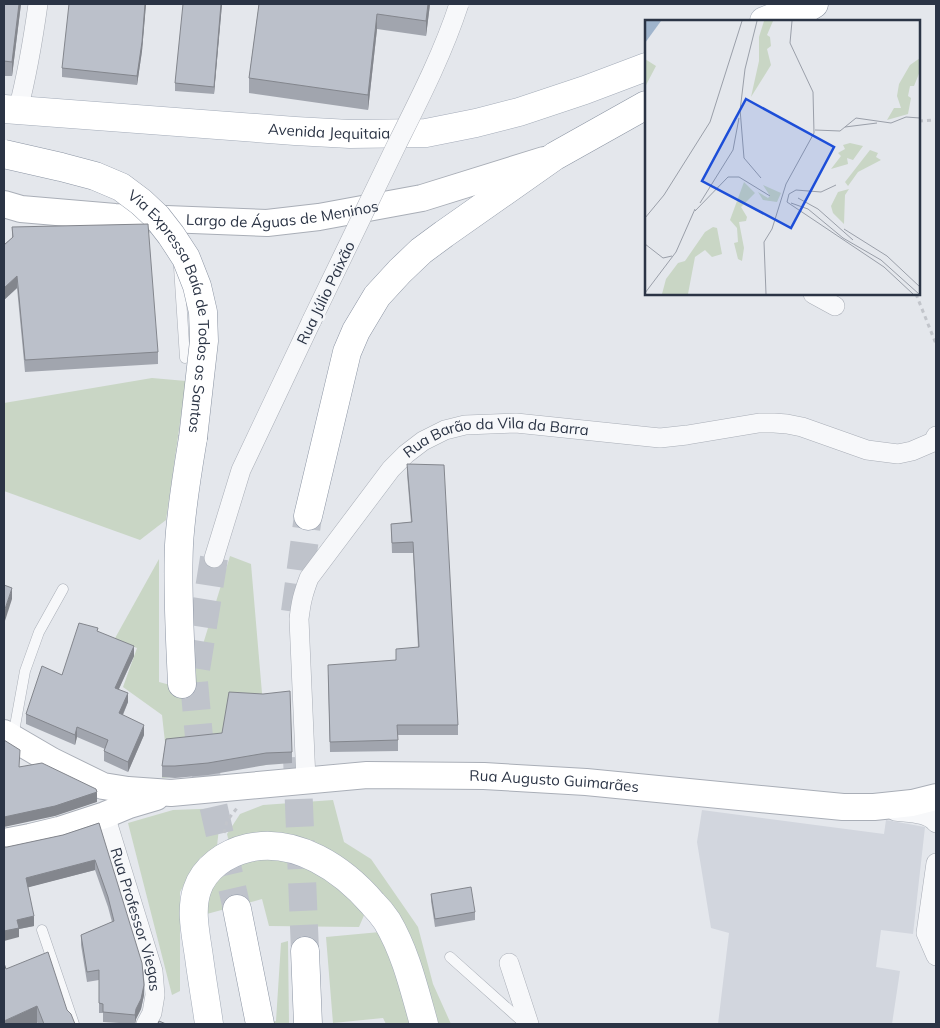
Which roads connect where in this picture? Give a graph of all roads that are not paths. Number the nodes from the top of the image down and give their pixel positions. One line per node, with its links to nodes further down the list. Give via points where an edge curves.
1 (38, 4): 9 (street, via 31,53)
2 (458, 4): 19 (street, Rua Júlio Paixão, bridge, via 422,94 242,470)
3 (808, 4): 5 (main road)
4 (814, 4): 6 (main road)
5 (767, 20)
6 (788, 20)
7 (645, 67): 9 (main road, Avenida Jequitaia, via 519,112 426,133 295,131)
8 (645, 107): 11 (main road)
9 (11, 109)
10 (4, 154): 21 (main road, Via Expressa Baía de Todos os Santos, bridge, via 86,174 121,187 157,217 171,235 186,258 197,286 203,312 204,341 179,546)
11 (556, 156): 13 (main road, Largo de Águas de Meninos, via 422,198 319,217 267,223); 18 (main road, via 421,251 377,296 347,352)
12 (10, 211): 13 (main road, Largo de Águas de Meninos)
13 (176, 219): 16 (lane)
14 (815, 295): 15 (street)
15 (835, 306)
16 (185, 358)
17 (936, 436): 23 (street, Rua Barão da Vila da Barra, via 933,442 898,454 867,450 802,427 774,423 660,438 516,423 464,425 423,441 391,469 309,578 303,593 299,619)
18 (308, 516)
19 (214, 558)
20 (63, 589): 22 (lane, via 39,632)
21 (182, 684)
22 (8, 736): 24 (main road)
23 (306, 780): 25 (main road, Rua Augusto Guimarães); 27 (main road, Rua Augusto Guimarães, via 367,775 484,776)
24 (104, 786): 25 (main road); 28 (main road)
25 (171, 792): 28 (main road)
26 (936, 797): 27 (main road, Rua Augusto Guimarães)
27 (874, 807): 29 (street, via 928,816)
28 (105, 815): 30 (main road, via 59,830); 38 (street, Rua Professor Viegas, via 154,971 155,995)
29 (936, 823)
30 (4, 842)
31 (936, 863): 34 (street, via 926,933)
32 (42, 930): 37 (lane)
33 (305, 951): 42 (main road)
34 (936, 956)
35 (450, 957): 44 (lane)
36 (509, 963): 45 (street)
37 (74, 1024)
38 (146, 1024)
39 (209, 1024): 43 (main road, via 194,914 198,889 220,860 242,850 274,846 314,857 339,871 364,893 395,936 409,970)
40 (245, 1024): 41 (main road, via 230,911)
41 (260, 1024)
42 (308, 1024)
43 (424, 1024)
44 (525, 1024)
45 (530, 1024)

